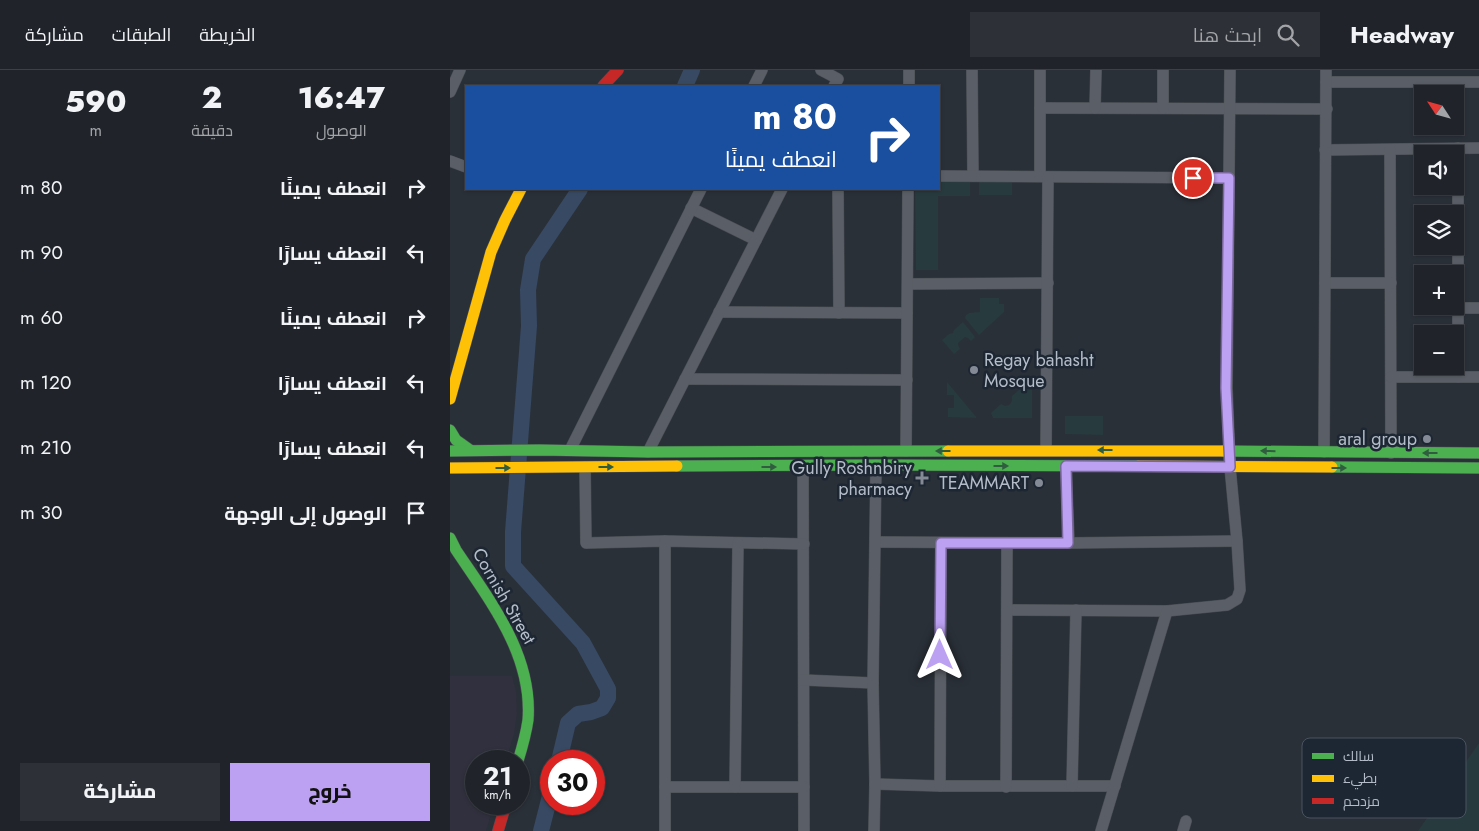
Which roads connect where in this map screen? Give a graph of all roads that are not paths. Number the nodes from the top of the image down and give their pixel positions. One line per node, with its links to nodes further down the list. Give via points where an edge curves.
1 (460, 70): 18 (street)
2 (618, 70): 15 (main road)
3 (762, 70): 16 (street)
4 (821, 70): 12 (street)
5 (909, 70): 17 (street)
6 (972, 70): 32 (street)
7 (1040, 70): 19 (street)
8 (1096, 70): 20 (street)
9 (1163, 70): 21 (street)
10 (1230, 70): 22 (street)
11 (1326, 70): 13 (street)
12 (837, 80)
13 (1326, 82): 14 (street); 23 (street)
14 (1479, 82)
15 (604, 85)
16 (754, 85)
17 (909, 85)
18 (450, 92)
19 (1040, 108): 20 (street); 33 (street)
20 (1095, 108): 21 (street)
21 (1163, 108): 22 (street)
22 (1230, 108): 23 (street); 34 (street)
23 (1327, 109): 27 (street)
24 (1464, 148): 25 (street)
25 (1479, 148)
26 (1414, 149): 28 (street)
27 (1325, 150): 28 (street); 44 (street)
28 (1390, 150): 46 (street)
29 (450, 161): 30 (street)
30 (465, 167)
31 (940, 176): 32 (street)
32 (973, 176): 33 (street)
33 (1044, 176): 34 (street); 45 (street)
34 (1229, 178): 66 (street, via 1226,388)
35 (520, 190): 59 (main road, via 492,252)
36 (701, 190): 41 (street)
37 (781, 190): 42 (street)
38 (838, 190): 51 (street)
39 (908, 190): 47 (street)
40 (1458, 195): 43 (street)
41 (692, 208): 42 (street); 63 (street)
42 (756, 240): 50 (street)
43 (1458, 265)
44 (1325, 282): 46 (street); 68 (street)
45 (1048, 283): 47 (street); 64 (street)
46 (1390, 283): 54 (street)
47 (908, 284): 52 (street)
48 (1464, 308): 49 (street)
49 (1479, 308)
50 (719, 312): 51 (street); 57 (street)
51 (839, 313): 52 (street)
52 (907, 313): 58 (street)
53 (1458, 315): 55 (street)
54 (1391, 377): 55 (street); 69 (street)
55 (1458, 377): 56 (street)
56 (1479, 377)
57 (685, 379): 58 (street); 67 (street)
58 (907, 380): 65 (street)
59 (450, 399)
60 (450, 430): 62 (main road, via 456,440)
61 (450, 450): 62 (main road)
62 (470, 450): 63 (main road)
63 (570, 450): 67 (main road); 74 (main road)
64 (1046, 450): 65 (main road, one-way to 65); 66 (main road, one-way to 64)
65 (906, 451): 67 (main road)
66 (1230, 451): 68 (main road, one-way to 66); 76 (street)
67 (648, 452)
68 (1324, 452): 69 (main road)
69 (1391, 453): 70 (main road, one-way to 69)
70 (1479, 453)
71 (876, 465): 72 (main road); 73 (main road, one-way to 73); 82 (street)
72 (803, 466): 75 (main road, one-way to 72); 87 (street)
73 (1066, 466): 76 (main road); 86 (street)
74 (561, 467): 75 (main road); 77 (main road, one-way to 74)
75 (585, 467): 80 (street, via 586,542)
76 (1230, 467): 78 (main road, one-way to 78); 81 (street)
77 (450, 468)
78 (1479, 468)
79 (450, 538): 93 (main road, Cornish Street, via 501,620 522,662 528,713)
80 (665, 541): 83 (street); 98 (street)
81 (1237, 541): 86 (street); 90 (street, via 1240,590 1237,599 1227,605)
82 (876, 542): 84 (street); 92 (street)
83 (738, 543): 87 (street); 99 (street)
84 (941, 543): 85 (street); 95 (street)
85 (1007, 543): 86 (street); 88 (street)
86 (1068, 543)
87 (804, 544): 91 (street)
88 (1007, 610): 89 (street); 101 (street)
89 (1076, 610): 90 (street); 96 (street)
90 (1167, 611): 97 (street)
91 (804, 680): 92 (street); 100 (street)
92 (873, 684): 94 (street)
93 (521, 750)
94 (875, 784): 95 (street); 106 (street)
95 (940, 786): 101 (street)
96 (1072, 786): 97 (street); 101 (street)
97 (1115, 786): 107 (street)
98 (665, 787): 99 (street); 104 (street)
99 (735, 787): 100 (street)
100 (804, 787): 105 (street)
101 (1006, 787)
102 (503, 815): 103 (main road)
103 (498, 831)
104 (665, 831)
105 (804, 831)
106 (874, 831)
107 (1101, 831)

